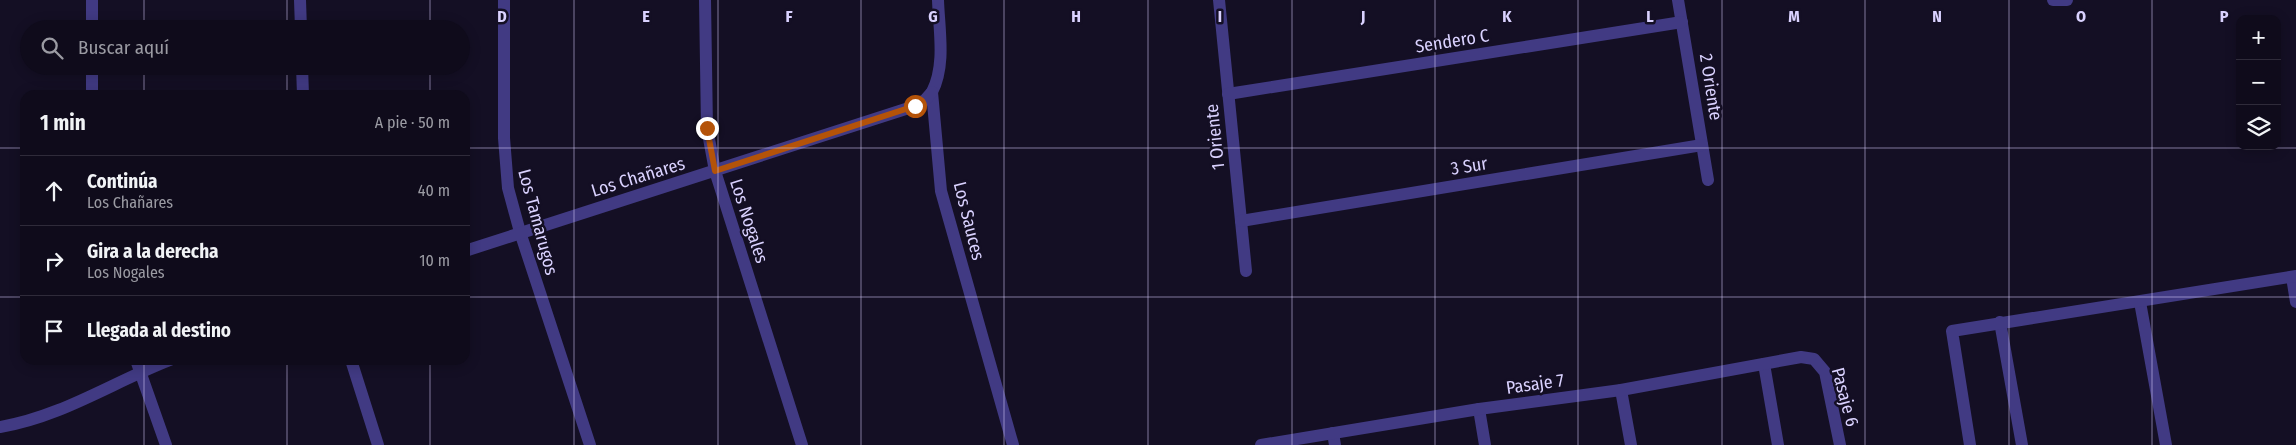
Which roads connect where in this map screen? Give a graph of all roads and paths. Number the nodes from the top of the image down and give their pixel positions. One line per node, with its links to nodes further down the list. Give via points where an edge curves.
1 (92, 0): 8 (street)
2 (300, 0): 9 (street)
3 (504, 0): 21 (street, Los Tamarugos, via 504,158)
4 (705, 0): 18 (street, Los Nogales, via 707,128)
5 (938, 0): 15 (street, Los Sauces, via 940,67)
6 (1219, 0): 16 (street, 1 Oriente)
7 (1678, 0): 10 (street, 2 Oriente)
8 (92, 20)
9 (301, 20)
10 (1682, 22): 16 (street, Sendero C); 17 (street, 2 Oriente)
11 (92, 75): 13 (street)
12 (302, 75): 14 (street)
13 (92, 90)
14 (303, 90)
15 (932, 92): 18 (street, Los Chañares, via 915,106); 40 (street, Los Sauces, via 941,191)
16 (1228, 94): 20 (street, 1 Oriente)
17 (1702, 145): 19 (street, 2 Oriente); 20 (street, 3 Sur)
18 (715, 171): 21 (street, Los Chañares); 39 (street, Los Nogales)
19 (1708, 180)
20 (1241, 221): 23 (street, 1 Oriente)
21 (520, 232): 22 (street, Los Chañares); 38 (street, Los Tamarugos)
22 (470, 249)
23 (1246, 271)
24 (2294, 276): 25 (street); 26 (street)
25 (2140, 302): 27 (street); 48 (street)
26 (2296, 302)
27 (2000, 322): 46 (street, via 1952,331); 47 (street)
28 (1814, 359): 29 (street, Pasaje 7, via 1801,357); 45 (street, Pasaje 6, via 1824,372)
29 (1764, 364): 32 (street, Pasaje 7); 44 (street)
30 (353, 365): 37 (street)
31 (139, 366): 34 (street, via 51,414 26,423); 36 (street)
32 (1622, 390): 33 (street, Pasaje 7); 43 (street)
33 (1480, 409): 35 (street, Pasaje 7); 42 (street)
34 (0, 427)
35 (1334, 439): 41 (street, Pasaje 7)
36 (166, 445)
37 (378, 445)
38 (590, 445)
39 (802, 445)
40 (1013, 445)
41 (1260, 445)
42 (1485, 445)
43 (1631, 445)
44 (1778, 445)
45 (1840, 445)
46 (1970, 445)
47 (2022, 445)
48 (2166, 445)

